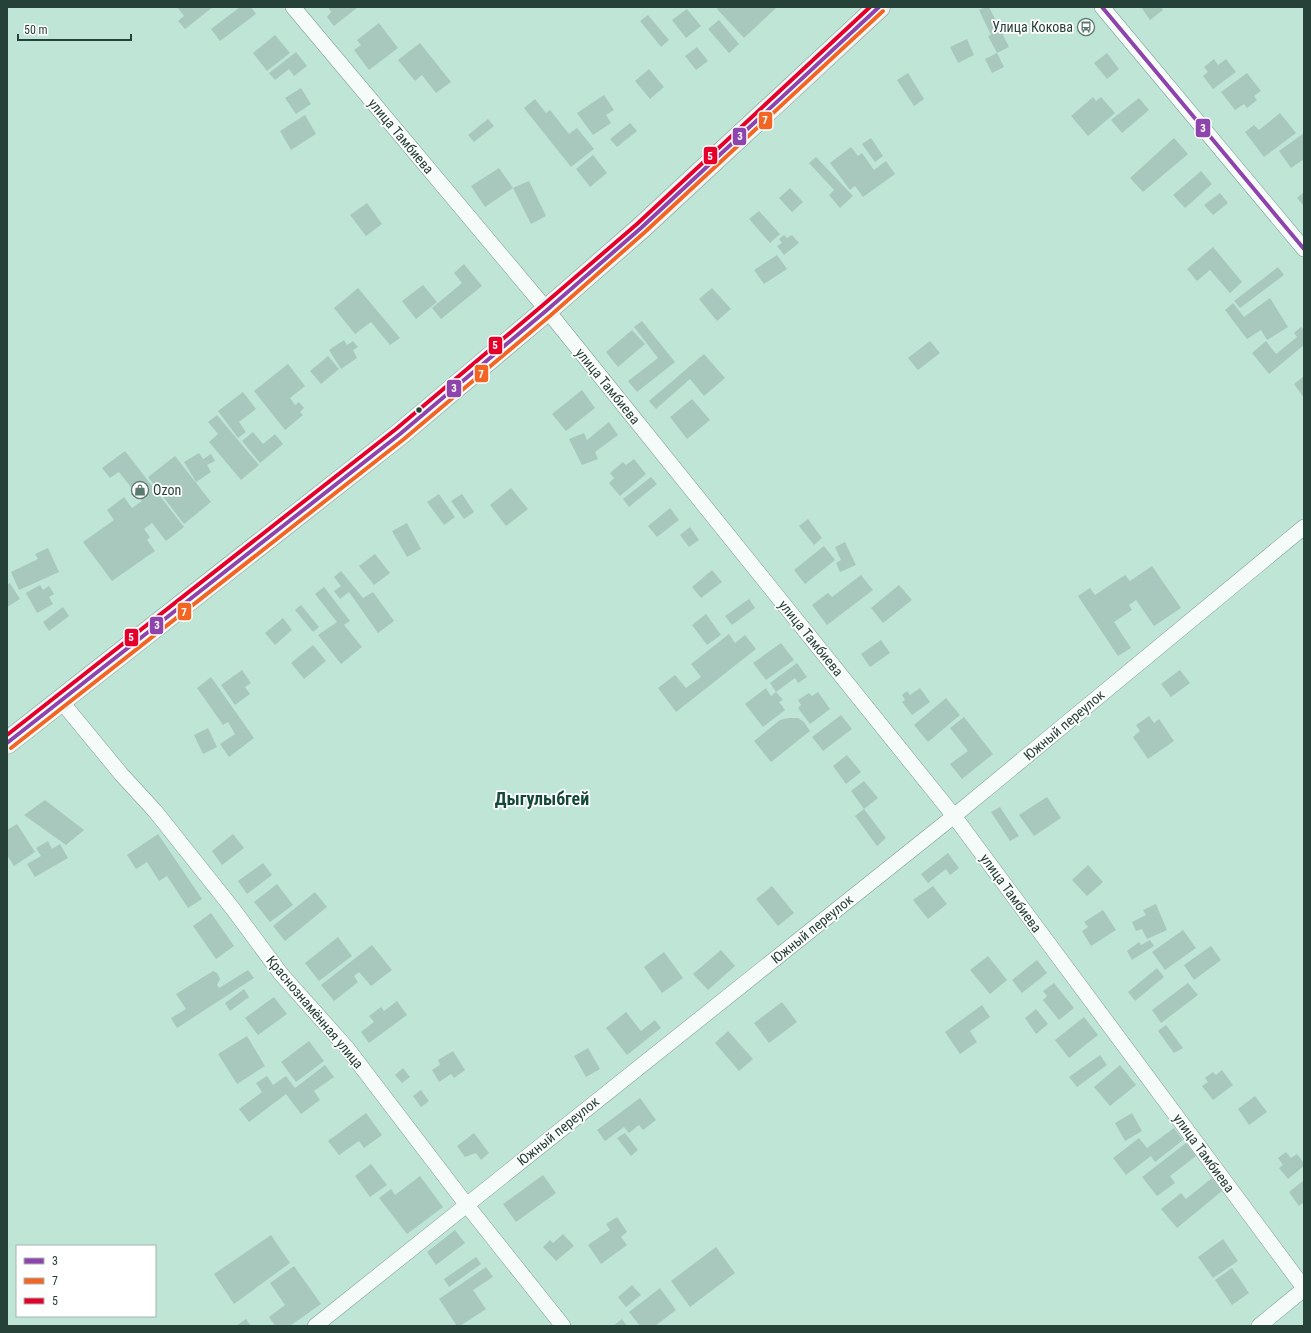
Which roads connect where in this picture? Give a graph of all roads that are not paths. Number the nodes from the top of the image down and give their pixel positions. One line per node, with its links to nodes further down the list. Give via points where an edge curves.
1 (294, 7): 5 (street, улица Тамбиева)
2 (879, 7): 5 (main road, via 641,228)
3 (1102, 7): 4 (street)
4 (1304, 249)
5 (547, 310): 7 (main road, via 394,439); 9 (street, улица Тамбиева)
6 (1304, 527): 9 (street, Южный переулок)
7 (61, 701): 8 (main road); 10 (street, Краснознамённая улица, via 233,909 281,974 347,1048)
8 (7, 743)
9 (954, 816): 10 (street, Южный переулок); 11 (street, улица Тамбиева)
10 (466, 1204): 12 (street, Южный переулок); 13 (street, Краснознамённая улица)
11 (1304, 1289): 14 (street)
12 (315, 1326)
13 (563, 1326)
14 (1259, 1326)

